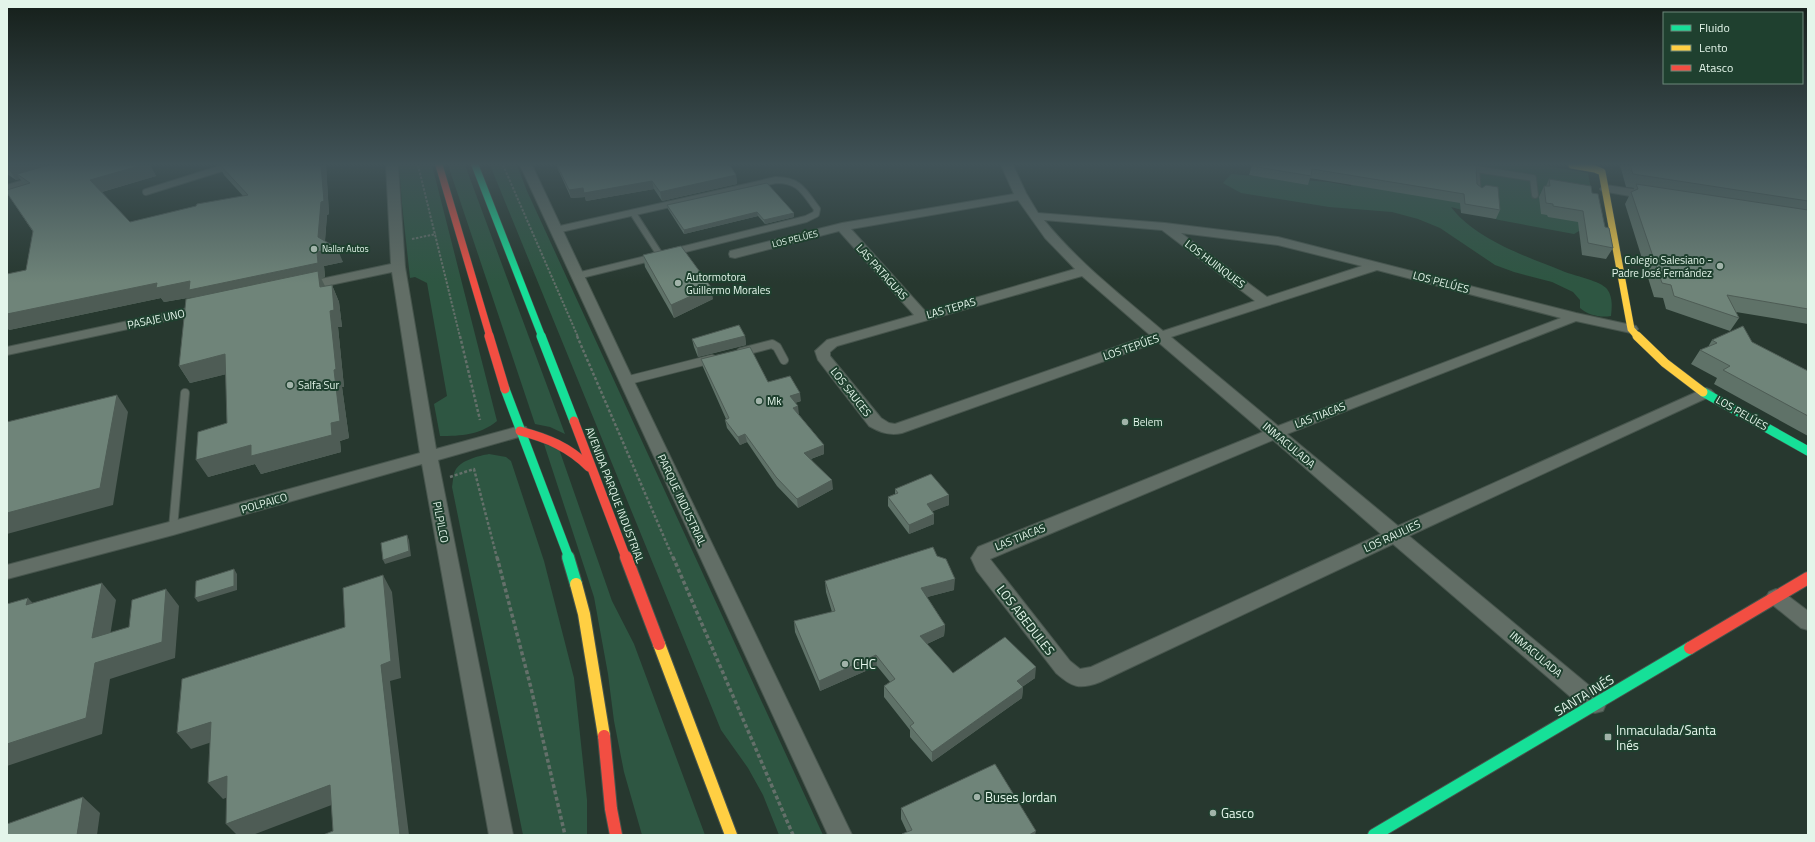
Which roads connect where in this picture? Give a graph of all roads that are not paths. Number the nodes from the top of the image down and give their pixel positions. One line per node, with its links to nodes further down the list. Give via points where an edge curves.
1 (395, 204): 18 (street, PILPILCO)
2 (451, 204): 37 (main road)
3 (490, 204): 41 (main road, AVENIDA PARQUE INDUSTRIAL)
4 (544, 204): 14 (street, PARQUE INDUSTRIAL)
5 (670, 204): 10 (lane)
6 (813, 204): 16 (lane, via 817,209 816,214 806,219)
7 (974, 204): 12 (street, LOS PELÚES)
8 (1027, 204): 11 (street, INMACULADA)
9 (1609, 204): 26 (main road)
10 (633, 213): 14 (lane); 16 (lane)
11 (1035, 216): 13 (street, LOS PELÚES); 19 (street, INMACULADA, via 1059,247)
12 (842, 227): 15 (street, LOS PELÚES); 24 (street, LAS PATAGUAS)
13 (1165, 227): 17 (street, LOS PELÚES, via 1278,241); 22 (street, LOS HUINQUES)
14 (556, 230): 20 (street, PARQUE INDUSTRIAL)
15 (735, 254)
16 (660, 255): 20 (lane)
17 (1377, 266): 22 (street, LOS TEPÚES); 25 (street, LOS PELÚES)
18 (398, 267): 21 (street); 40 (street, PILPILCO)
19 (1084, 270): 24 (street, LAS TEPAS); 27 (street, INMACULADA)
20 (578, 276): 33 (street, PARQUE INDUSTRIAL)
21 (291, 289)
22 (1265, 302): 27 (street, LOS TEPÚES)
23 (222, 304): 28 (street, PASAJE UNO)
24 (922, 316): 29 (street, LAS TEPAS, via 832,342)
25 (1575, 317): 26 (street, LOS PELÚES); 38 (street, LAS TIACAS)
26 (1631, 330): 35 (main road, LOS PELÚES, via 1662,363)
27 (1161, 336): 36 (street, LOS TEPÚES, via 896,429); 38 (street, INMACULADA)
28 (7, 351)
29 (822, 351): 36 (street, LOS SAUCES, via 823,357 875,422)
30 (736, 353): 32 (lane, via 772,344 777,346)
31 (721, 357): 33 (lane)
32 (784, 360)
33 (625, 381): 54 (street, PARQUE INDUSTRIAL)
34 (186, 393): 42 (lane)
35 (1706, 393): 39 (main road, LOS PELÚES); 43 (street, LOS RAULIES)
36 (885, 428)
37 (520, 431): 40 (street, POLPAICO); 41 (main road, via 542,436 566,447 584,461); 52 (main road, via 572,567 584,614 602,720)
38 (1275, 433): 43 (street, INMACULADA); 44 (street, LAS TIACAS, via 985,552)
39 (1808, 451)
40 (429, 456): 42 (street, POLPAICO); 51 (street, PILPILCO)
41 (596, 478): 53 (main road, AVENIDA PARQUE INDUSTRIAL)
42 (173, 528): 45 (street, POLPAICO)
43 (1395, 535): 49 (street, LOS RAULIES, via 1093,676); 50 (street, INMACULADA)
44 (980, 558): 49 (street, LOS ABEDULES, via 1063,667)
45 (7, 572)
46 (1808, 578): 47 (main road, SANTA INÉS)
47 (1776, 596): 48 (street); 50 (main road, SANTA INÉS)
48 (1808, 622)
49 (1078, 678)
50 (1595, 704): 55 (main road, SANTA INÉS)
51 (501, 835)
52 (616, 835)
53 (731, 835)
54 (840, 835)
55 (1374, 835)

